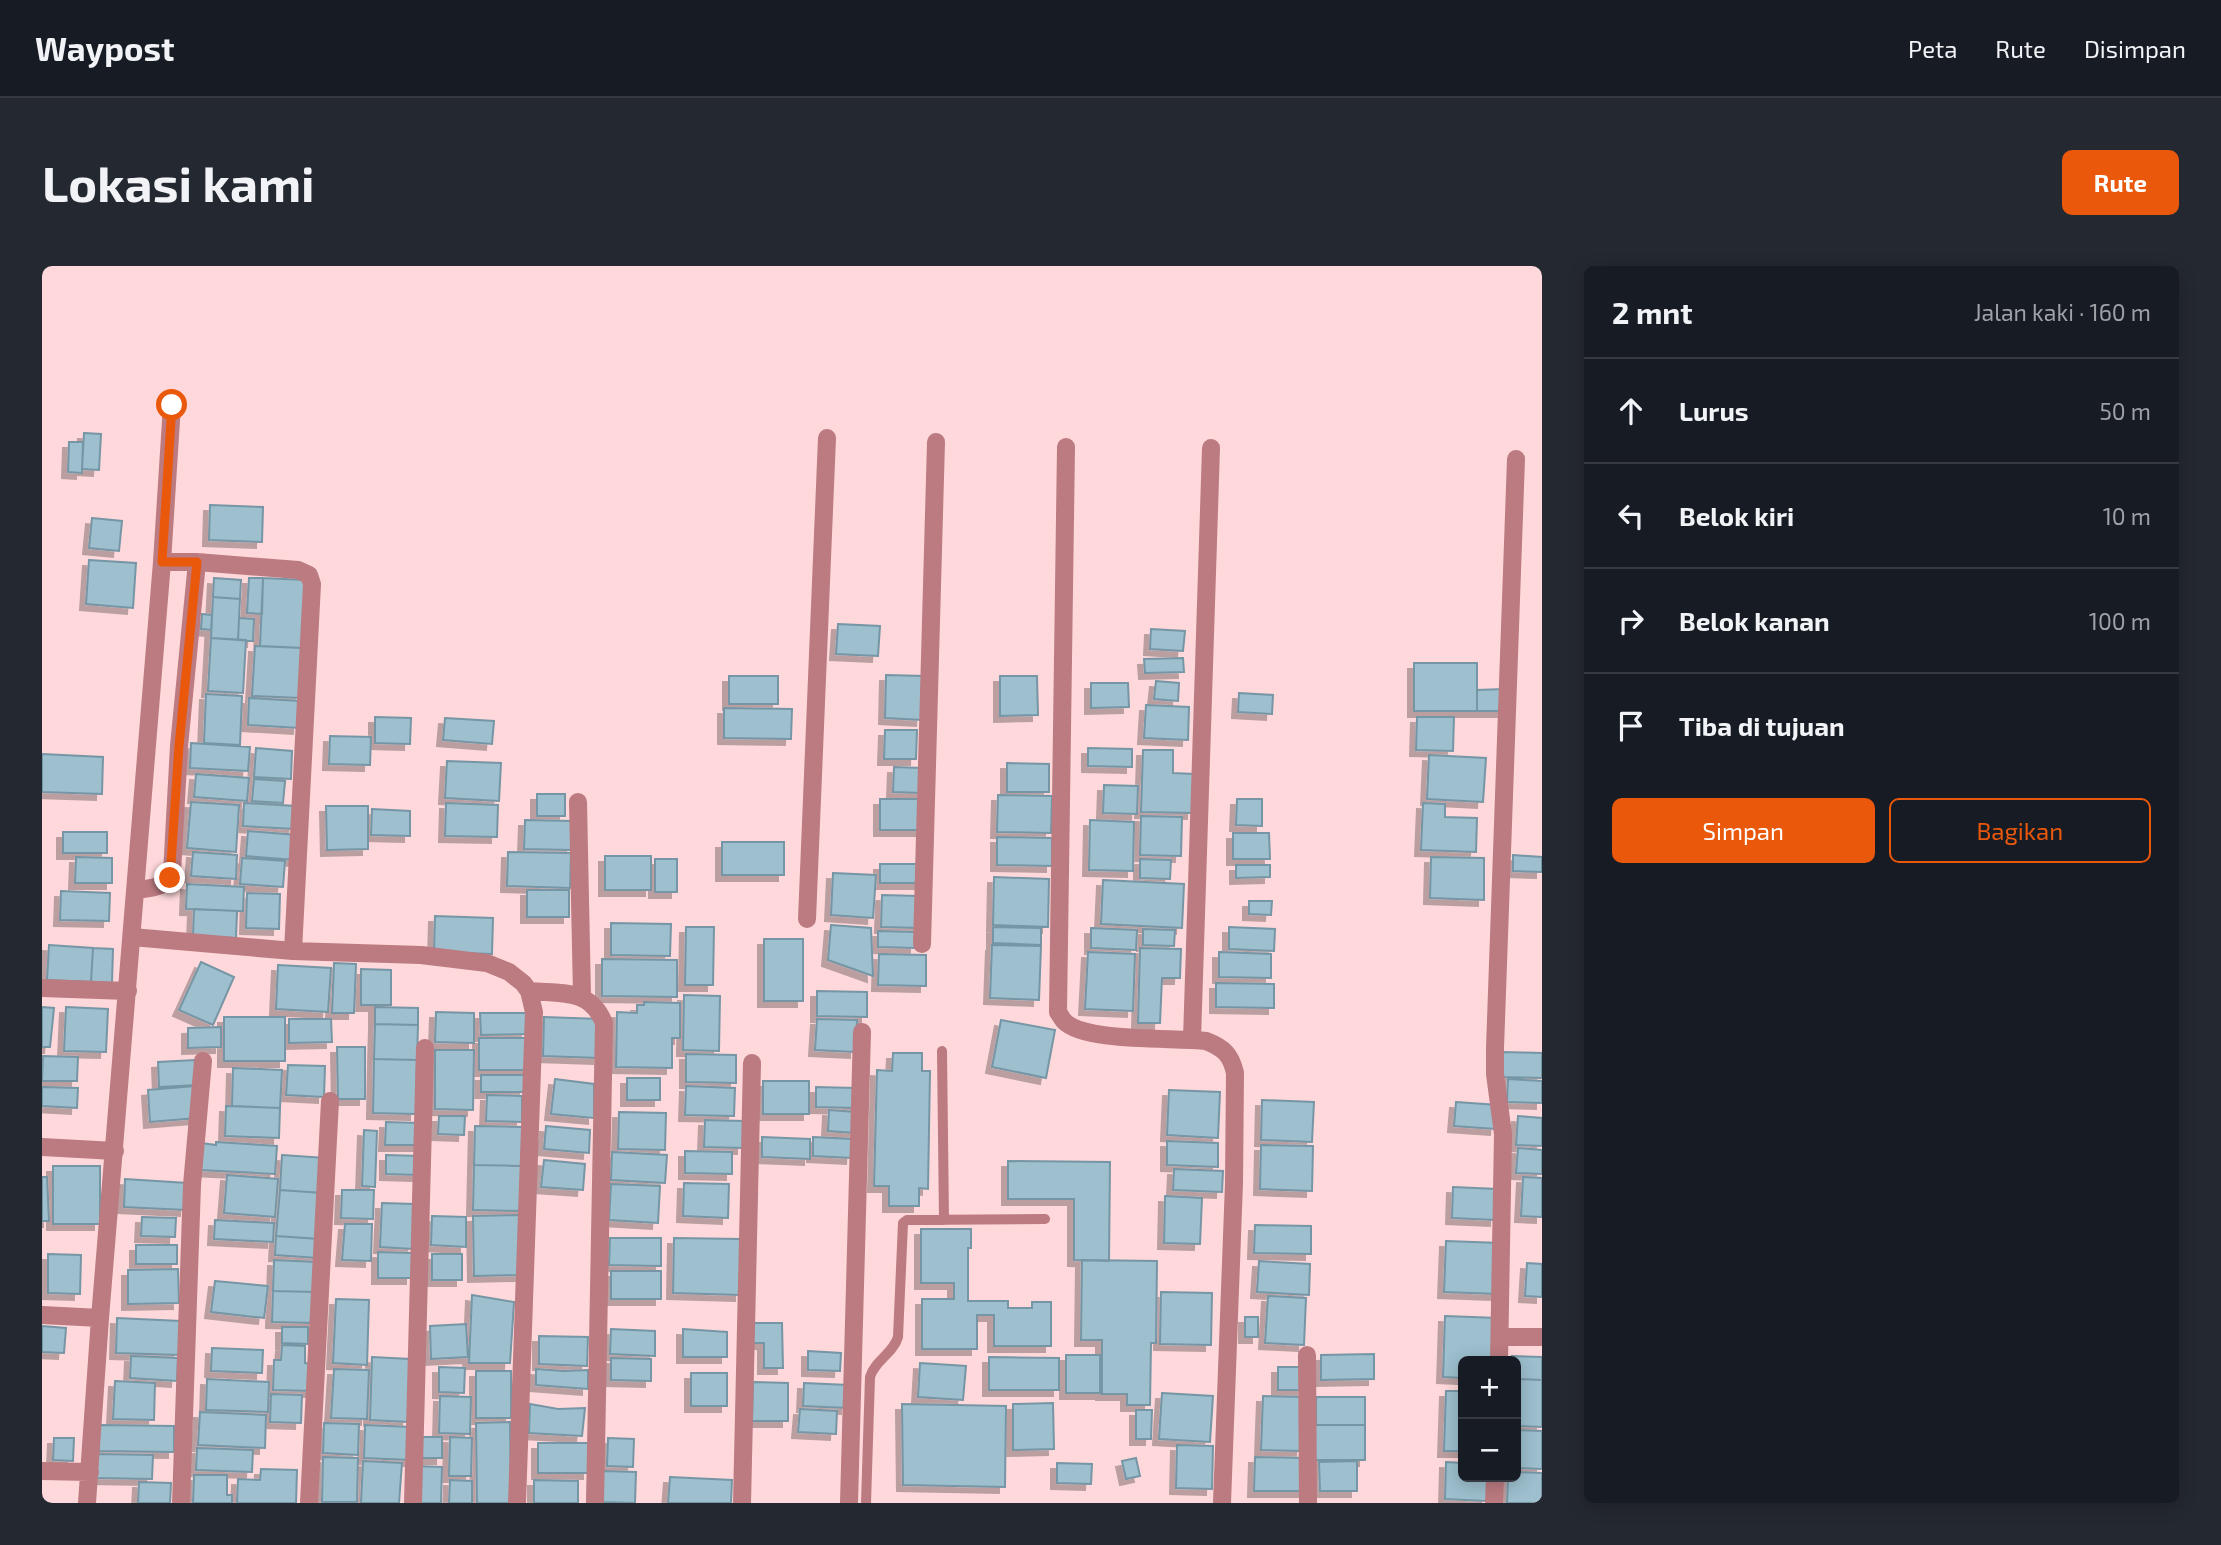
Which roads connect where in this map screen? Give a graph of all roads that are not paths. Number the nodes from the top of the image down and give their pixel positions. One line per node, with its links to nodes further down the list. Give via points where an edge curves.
1 (172, 405): 7 (street)
2 (827, 438): 11 (street)
3 (936, 442): 13 (street)
4 (1066, 447): 20 (street, via 1058,1012 1065,1022 1085,1031 1123,1038)
5 (1210, 448): 20 (street)
6 (1516, 460): 32 (street, via 1495,1048 1503,1134)
7 (162, 562): 8 (street); 10 (street)
8 (197, 562): 10 (street, via 172,873 164,885); 14 (street, via 298,570 309,575 312,584)
9 (578, 802): 18 (street)
10 (136, 890): 12 (street)
11 (807, 919)
12 (132, 937): 14 (street); 16 (street)
13 (922, 944)
14 (293, 951): 17 (street, via 421,955 486,963 516,976)
15 (42, 988): 16 (street)
16 (128, 991): 27 (street)
17 (529, 991): 18 (street); 43 (street, via 534,1012)
18 (582, 996): 44 (street, via 596,1006 605,1033)
19 (862, 1032): 46 (street)
20 (1192, 1039): 48 (street, via 1228,1053 1235,1073)
21 (425, 1048): 42 (street)
22 (942, 1051): 29 (lane)
23 (203, 1061): 40 (street, via 192,1185)
24 (752, 1063): 45 (street)
25 (330, 1101): 41 (street)
26 (42, 1147): 27 (street)
27 (115, 1151): 31 (street)
28 (1045, 1219): 29 (lane)
29 (944, 1220): 47 (lane, via 907,1220 902,1226 898,1337 870,1377)
30 (42, 1315): 31 (street)
31 (100, 1318): 37 (street)
32 (1500, 1337): 33 (street); 35 (street)
33 (1542, 1337)
34 (1307, 1355): 49 (street)
35 (1499, 1356)
36 (42, 1471): 37 (street)
37 (90, 1472): 39 (street)
38 (1495, 1482): 50 (street)
39 (87, 1503)
40 (181, 1503)
41 (309, 1503)
42 (413, 1503)
43 (517, 1503)
44 (595, 1503)
45 (742, 1503)
46 (849, 1503)
47 (866, 1503)
48 (1222, 1503)
49 (1308, 1503)
50 (1494, 1503)

